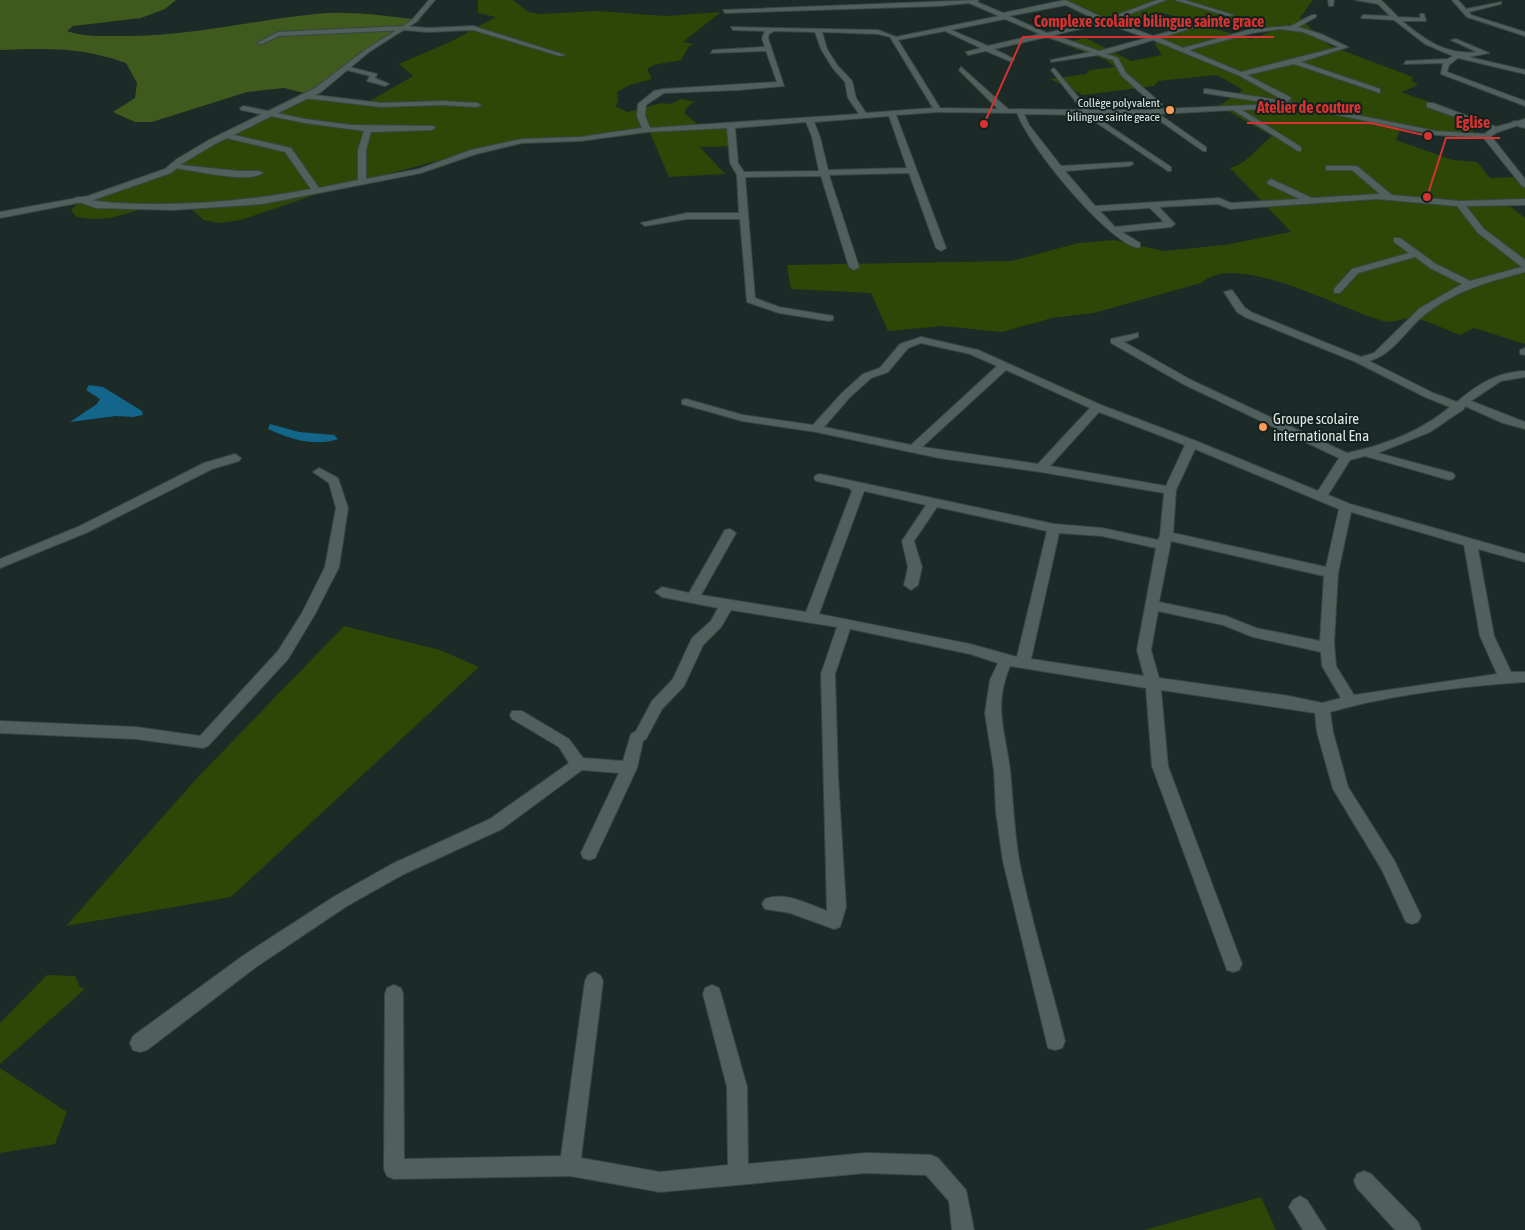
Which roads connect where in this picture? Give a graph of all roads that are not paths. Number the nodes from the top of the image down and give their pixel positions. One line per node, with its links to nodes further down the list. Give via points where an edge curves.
1 (432, 0): 23 (street)
2 (1163, 0): 21 (street)
3 (1178, 0): 16 (street)
4 (1358, 0): 7 (street)
5 (1455, 0): 14 (street)
6 (973, 1): 9 (street); 17 (street)
7 (1379, 1): 20 (street)
8 (771, 2): 12 (street)
9 (926, 2): 12 (street)
10 (1064, 2): 17 (street); 21 (street)
11 (1499, 3): 14 (street)
12 (781, 8): 13 (street)
13 (725, 11)
14 (1465, 11): 29 (street, via 1469,16)
15 (1422, 14): 20 (street, via 1424,20)
16 (1230, 15)
17 (1004, 16): 28 (street); 30 (street)
18 (1314, 16): 25 (street)
19 (1363, 17): 20 (street)
20 (1396, 19): 42 (street, via 1433,47)
21 (1106, 21): 30 (street); 32 (street)
22 (1206, 22): 32 (street)
23 (404, 28): 34 (street, via 278,34); 41 (street, via 479,29); 48 (street)
24 (733, 28): 26 (street)
25 (1292, 28): 37 (street, via 1254,32); 46 (street, via 1345,47)
26 (771, 30): 27 (street); 35 (street, via 765,38)
27 (818, 30): 31 (street, via 878,32); 70 (street, via 824,49 848,81 852,98)
28 (947, 30): 31 (street); 36 (street)
29 (1523, 32)
30 (1045, 34): 36 (street); 40 (street)
31 (894, 39): 63 (street)
32 (1156, 39): 37 (street); 40 (street)
33 (1454, 40): 42 (street, via 1486,53)
34 (260, 43)
35 (768, 48): 38 (street); 79 (street, via 781,84 657,93 642,104 640,116)
36 (990, 49): 39 (street); 43 (street)
37 (1183, 50): 52 (street)
38 (712, 52)
39 (968, 53)
40 (1100, 53): 45 (street); 67 (street, via 1116,60 1123,74 1159,106)
41 (562, 55)
42 (1457, 56): 44 (street); 51 (street)
43 (1012, 60)
44 (1450, 61): 47 (street); 57 (street, via 1443,73)
45 (1053, 62)
46 (1294, 62): 52 (street); 55 (street)
47 (1406, 63)
48 (345, 68): 53 (street, via 375,75 370,79); 56 (street)
49 (961, 69): 64 (street)
50 (1054, 70): 66 (street)
51 (1525, 72)
52 (1240, 74): 60 (street)
53 (385, 84)
54 (1207, 91): 60 (street)
55 (1377, 91)
56 (307, 96): 58 (street, via 381,105); 68 (street)
57 (1525, 104)
58 (477, 105)
59 (1430, 105): 78 (street)
60 (1298, 106): 62 (street); 81 (street, via 1436,133)
61 (244, 108): 68 (street)
62 (1234, 108): 67 (street); 83 (street)
63 (938, 110): 64 (street); 69 (street)
64 (1007, 112): 65 (street)
65 (1020, 112): 66 (street); 87 (street, via 1025,125)
66 (1086, 112): 67 (street); 88 (street)
67 (1152, 113): 82 (street)
68 (266, 114): 77 (street); 80 (street)
69 (892, 114): 70 (street); 89 (street)
70 (863, 115): 71 (street)
71 (809, 120): 74 (street); 91 (street)
72 (1525, 121): 73 (street)
73 (1516, 124): 75 (street); 78 (street)
74 (731, 126): 79 (street); 92 (street, via 734,163)
75 (1525, 126)
76 (431, 128): 77 (street)
77 (368, 129): 93 (street, via 362,150)
78 (1498, 129): 81 (street)
79 (646, 130): 93 (street, via 580,139 522,142 474,152 421,171)
80 (225, 136): 85 (street); 96 (street, via 288,150)
81 (1486, 136): 95 (street)
82 (1203, 149)
83 (1298, 149)
84 (1129, 164): 87 (street)
85 (174, 166): 90 (street, via 242,175); 98 (street, via 144,180)
86 (1329, 168): 97 (street, via 1354,168)
87 (1060, 169): 103 (street)
88 (1168, 169)
89 (912, 170): 91 (street); 110 (street)
90 (259, 173)
91 (824, 173): 92 (street); 113 (street)
92 (741, 175): 105 (street)
93 (362, 182): 96 (street)
94 (1271, 182): 99 (street)
95 (1525, 184)
96 (317, 192): 98 (street, via 262,201 173,207 96,205)
97 (1389, 197): 99 (street); 101 (street)
98 (77, 200): 104 (street)
99 (1311, 200): 102 (street, via 1230,206 1219,201)
100 (1525, 202): 101 (street)
101 (1460, 204): 112 (street, via 1480,231)
102 (1152, 205): 103 (street); 107 (street, via 1171,224)
103 (1093, 209): 107 (street)
104 (0, 215)
105 (744, 216): 106 (street, via 687,216); 118 (street, via 750,300 759,305)
106 (645, 222)
107 (1113, 230): 109 (street)
108 (1397, 240): 111 (street)
109 (1137, 246)
110 (941, 248)
111 (1417, 254): 115 (street); 116 (street, via 1355,271)
112 (1525, 265)
113 (854, 267)
114 (1525, 269): 115 (street)
115 (1469, 284): 120 (street, via 1424,310 1378,355)
116 (1337, 291)
117 (1229, 292): 120 (street, via 1241,310 1249,315)
118 (829, 318)
119 (1134, 335): 131 (street, via 1115,341 1187,382)
120 (1360, 360): 124 (street, via 1430,395)
121 (1004, 366): 125 (street); 127 (street, via 954,346 914,340 904,346 884,370 868,376 846,395); 129 (street)
122 (1525, 374): 124 (street, via 1503,376 1482,386)
123 (686, 402): 127 (street, via 742,418)
124 (1462, 405): 126 (street); 130 (street, via 1427,430)
125 (1097, 407): 128 (street); 133 (street)
126 (1525, 426)
127 (816, 430): 129 (street)
128 (1192, 443): 138 (street); 139 (street)
129 (913, 449): 133 (street)
130 (1366, 453): 131 (street); 135 (street)
131 (1346, 457): 139 (street)
132 (235, 458): 147 (street, via 208,466 84,529)
133 (1040, 468): 138 (street)
134 (319, 472): 165 (street, via 334,482 342,508 332,567 283,655 203,742 136,733)
135 (1449, 476)
136 (820, 478): 137 (street)
137 (853, 485): 140 (street); 154 (street, via 858,490 858,497)
138 (1170, 490): 144 (street)
139 (1321, 496): 141 (street)
140 (934, 502): 142 (street); 149 (street, via 908,541 915,567)
141 (1346, 507): 145 (street); 148 (street)
142 (1054, 528): 144 (street, via 1102,532 1135,540); 158 (street)
143 (730, 533): 151 (street)
144 (1165, 540): 148 (street, via 1250,553); 153 (street)
145 (1470, 543): 146 (street); 160 (street, via 1487,636)
146 (1525, 558)
147 (0, 564)
148 (1330, 573): 156 (street)
149 (911, 585)
150 (662, 592): 151 (street)
151 (693, 598): 152 (street)
152 (727, 605): 154 (street); 167 (street, via 716,624 697,642 679,682 661,699 641,735 636,738)
153 (1151, 605): 156 (street); 161 (street, via 1144,650)
154 (811, 616): 155 (street)
155 (845, 622): 157 (street); 169 (street, via 828,674 837,907 834,921 790,905)
156 (1328, 648): 162 (street, via 1329,666)
157 (1006, 660): 158 (street); 175 (street, via 997,680 992,713 1002,770 1004,812 1011,861)
158 (1023, 661): 161 (street, via 1095,676)
159 (1525, 677): 160 (street)
160 (1506, 678): 162 (street)
161 (1153, 683): 163 (street); 171 (street, via 1160,766)
162 (1350, 701): 163 (street)
163 (1322, 709): 170 (street, via 1325,732 1342,789 1388,865)
164 (517, 715): 166 (street, via 564,743)
165 (0, 727)
166 (579, 764): 167 (street); 176 (street, via 496,824 398,869 341,902 250,960)
167 (629, 768): 168 (street)
168 (589, 853)
169 (772, 904)
170 (1412, 916)
171 (1234, 964)
172 (594, 981): 177 (street)
173 (394, 994): 177 (street, via 394,1168)
174 (712, 994): 178 (street, via 737,1087)
175 (1054, 1041)
176 (140, 1043)
177 (570, 1166): 178 (street, via 660,1182)
178 (738, 1176): 181 (street, via 866,1164 931,1165 959,1197)
179 (1364, 1182): 183 (street)
180 (1300, 1206): 182 (street)
181 (963, 1230)
182 (1315, 1230)
183 (1410, 1230)

